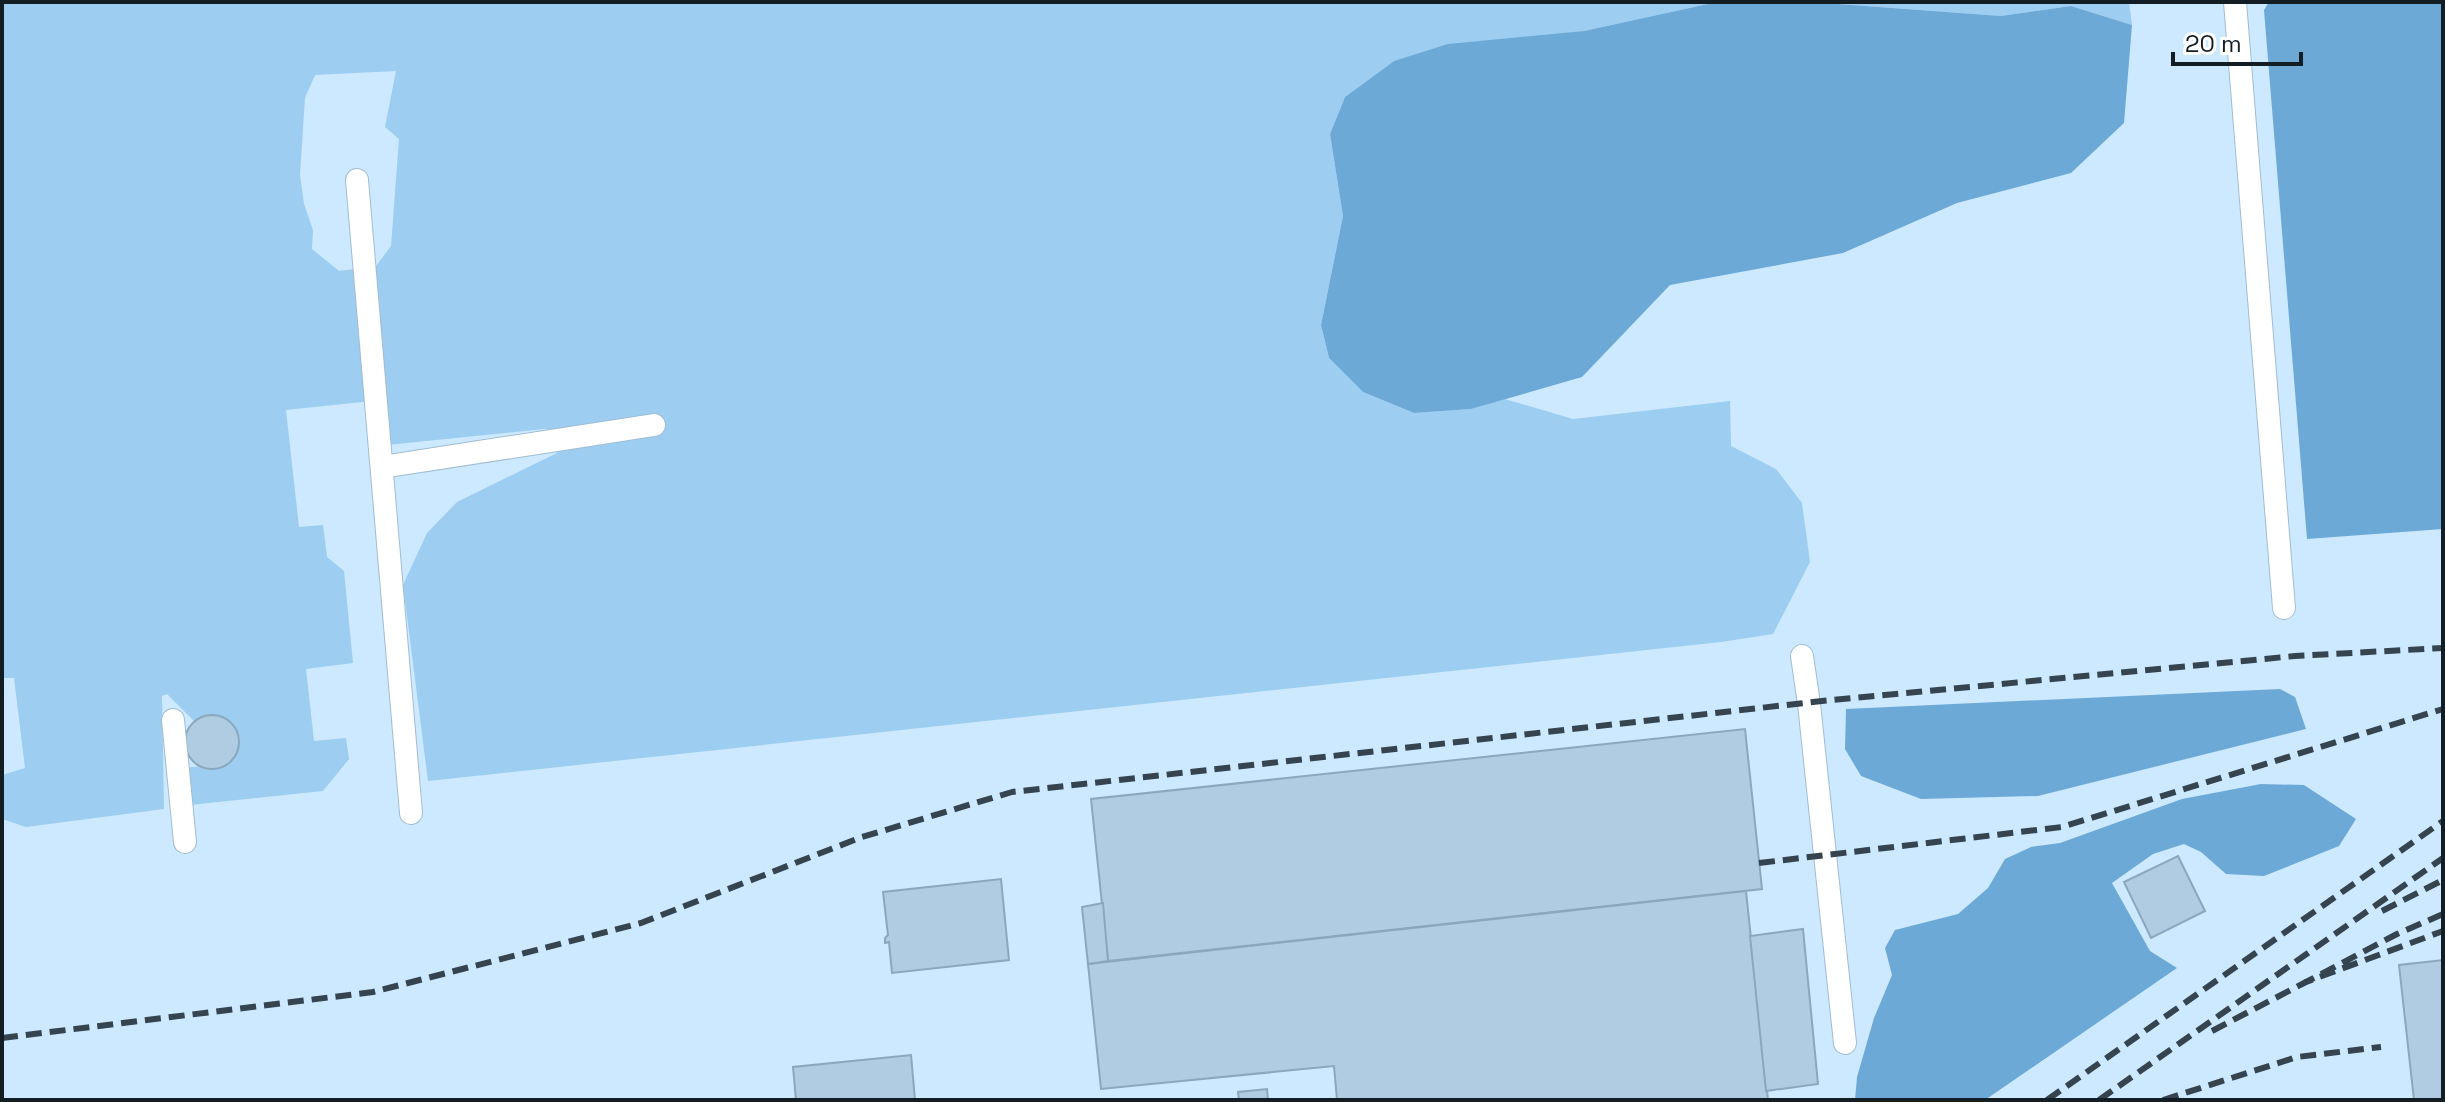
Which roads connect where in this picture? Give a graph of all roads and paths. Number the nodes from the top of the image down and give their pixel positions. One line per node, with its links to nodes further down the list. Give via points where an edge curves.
1 (2235, 2): 5 (lane)
2 (357, 180): 4 (lane)
3 (654, 425): 4 (lane)
4 (382, 467): 8 (lane)
5 (2284, 608)
6 (1802, 656): 10 (lane)
7 (173, 720): 9 (lane)
8 (411, 813)
9 (185, 842)
10 (1845, 1043)

